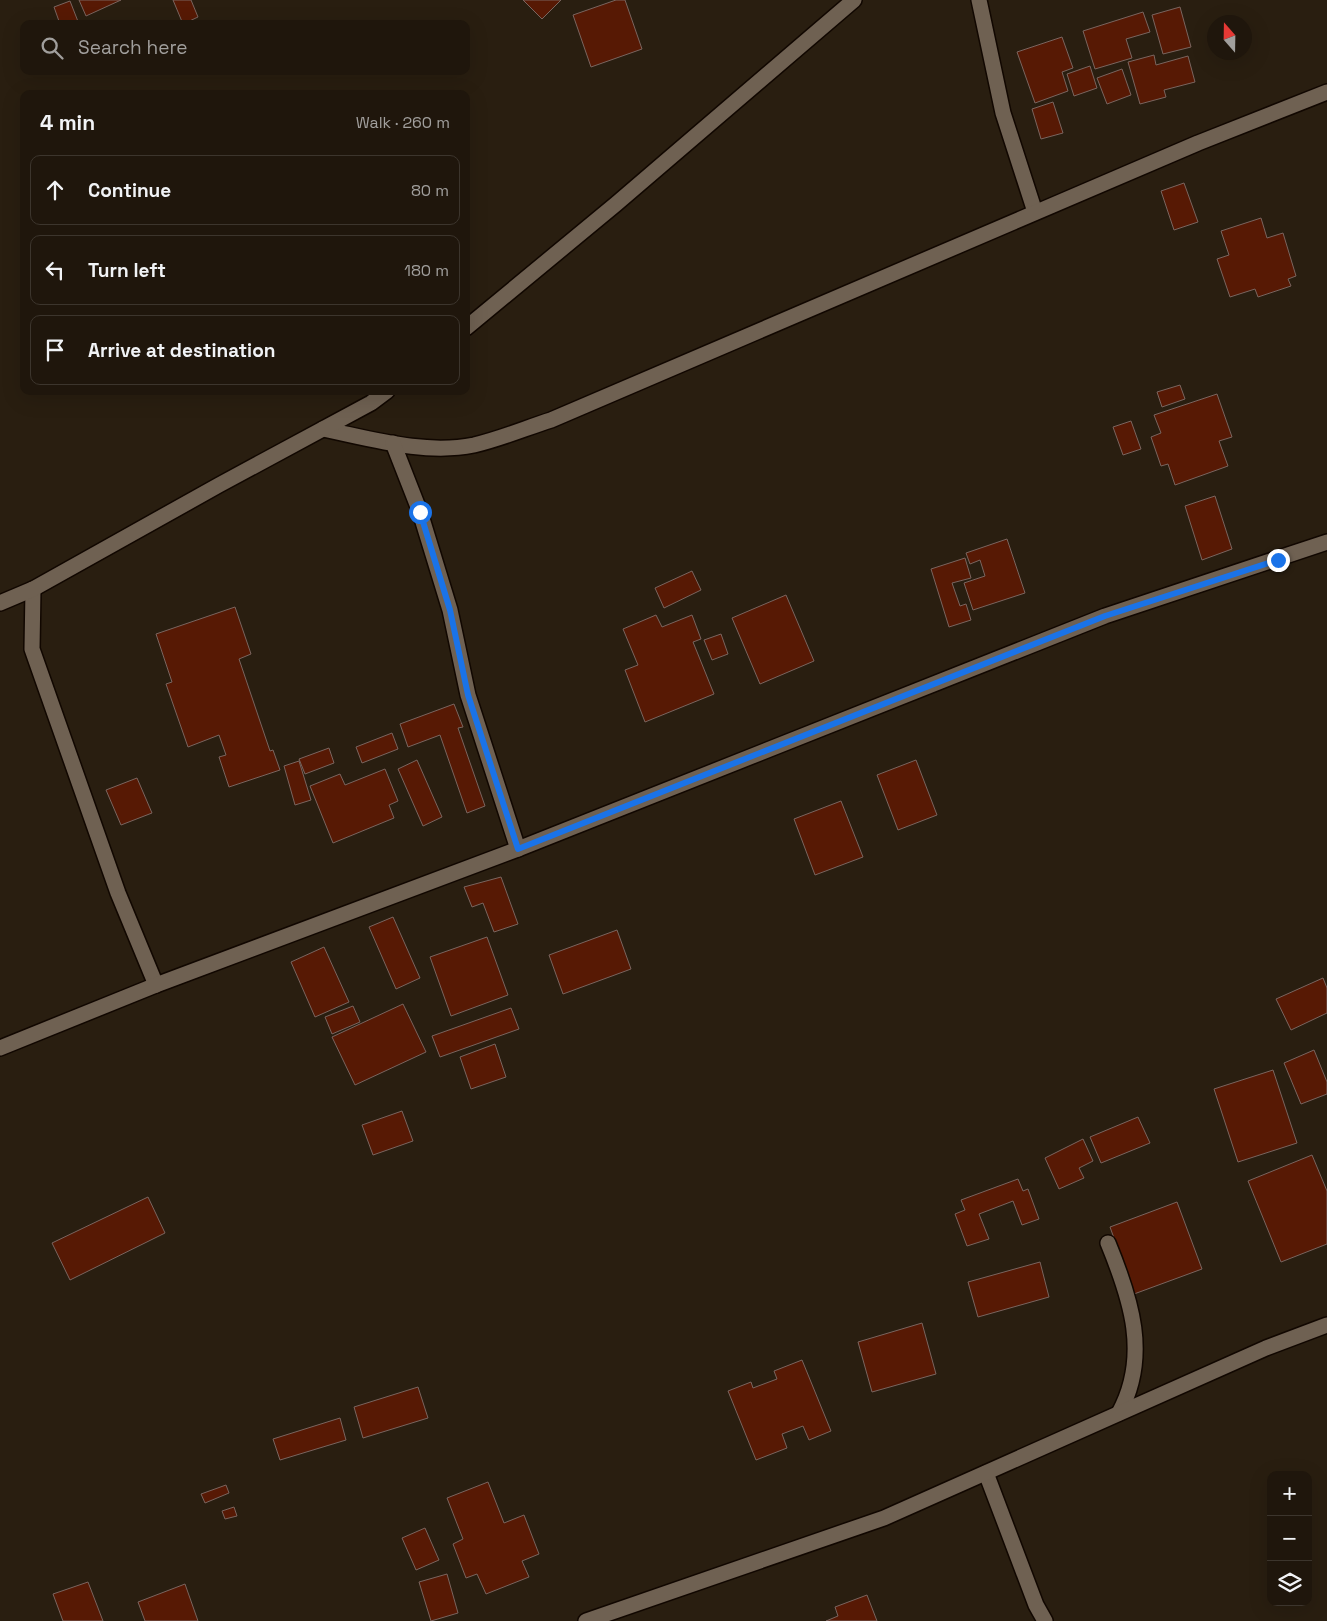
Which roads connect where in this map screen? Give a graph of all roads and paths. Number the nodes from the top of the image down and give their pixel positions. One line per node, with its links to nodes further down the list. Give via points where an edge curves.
1 (854, 0): 5 (street)
2 (979, 0): 4 (street, via 1004,113)
3 (1327, 92): 4 (street)
4 (1035, 212): 8 (street, via 551,420 472,445 413,447)
5 (470, 325)
6 (382, 395): 7 (street)
7 (323, 429): 8 (street); 10 (street)
8 (393, 443): 12 (street, via 420,512 450,610 468,695)
9 (1327, 542): 12 (street, via 1105,616)
10 (33, 589): 11 (street); 13 (street, via 32,649 118,893)
11 (0, 603)
12 (518, 849): 13 (street)
13 (156, 985): 14 (street)
14 (0, 1048)
15 (1108, 1243): 17 (street, via 1128,1300 1136,1341 1132,1386)
16 (1327, 1325): 17 (street, via 1266,1348)
17 (1119, 1414): 18 (street)
18 (986, 1473): 19 (street, via 884,1518); 20 (street)
19 (586, 1621)
20 (1045, 1621)

